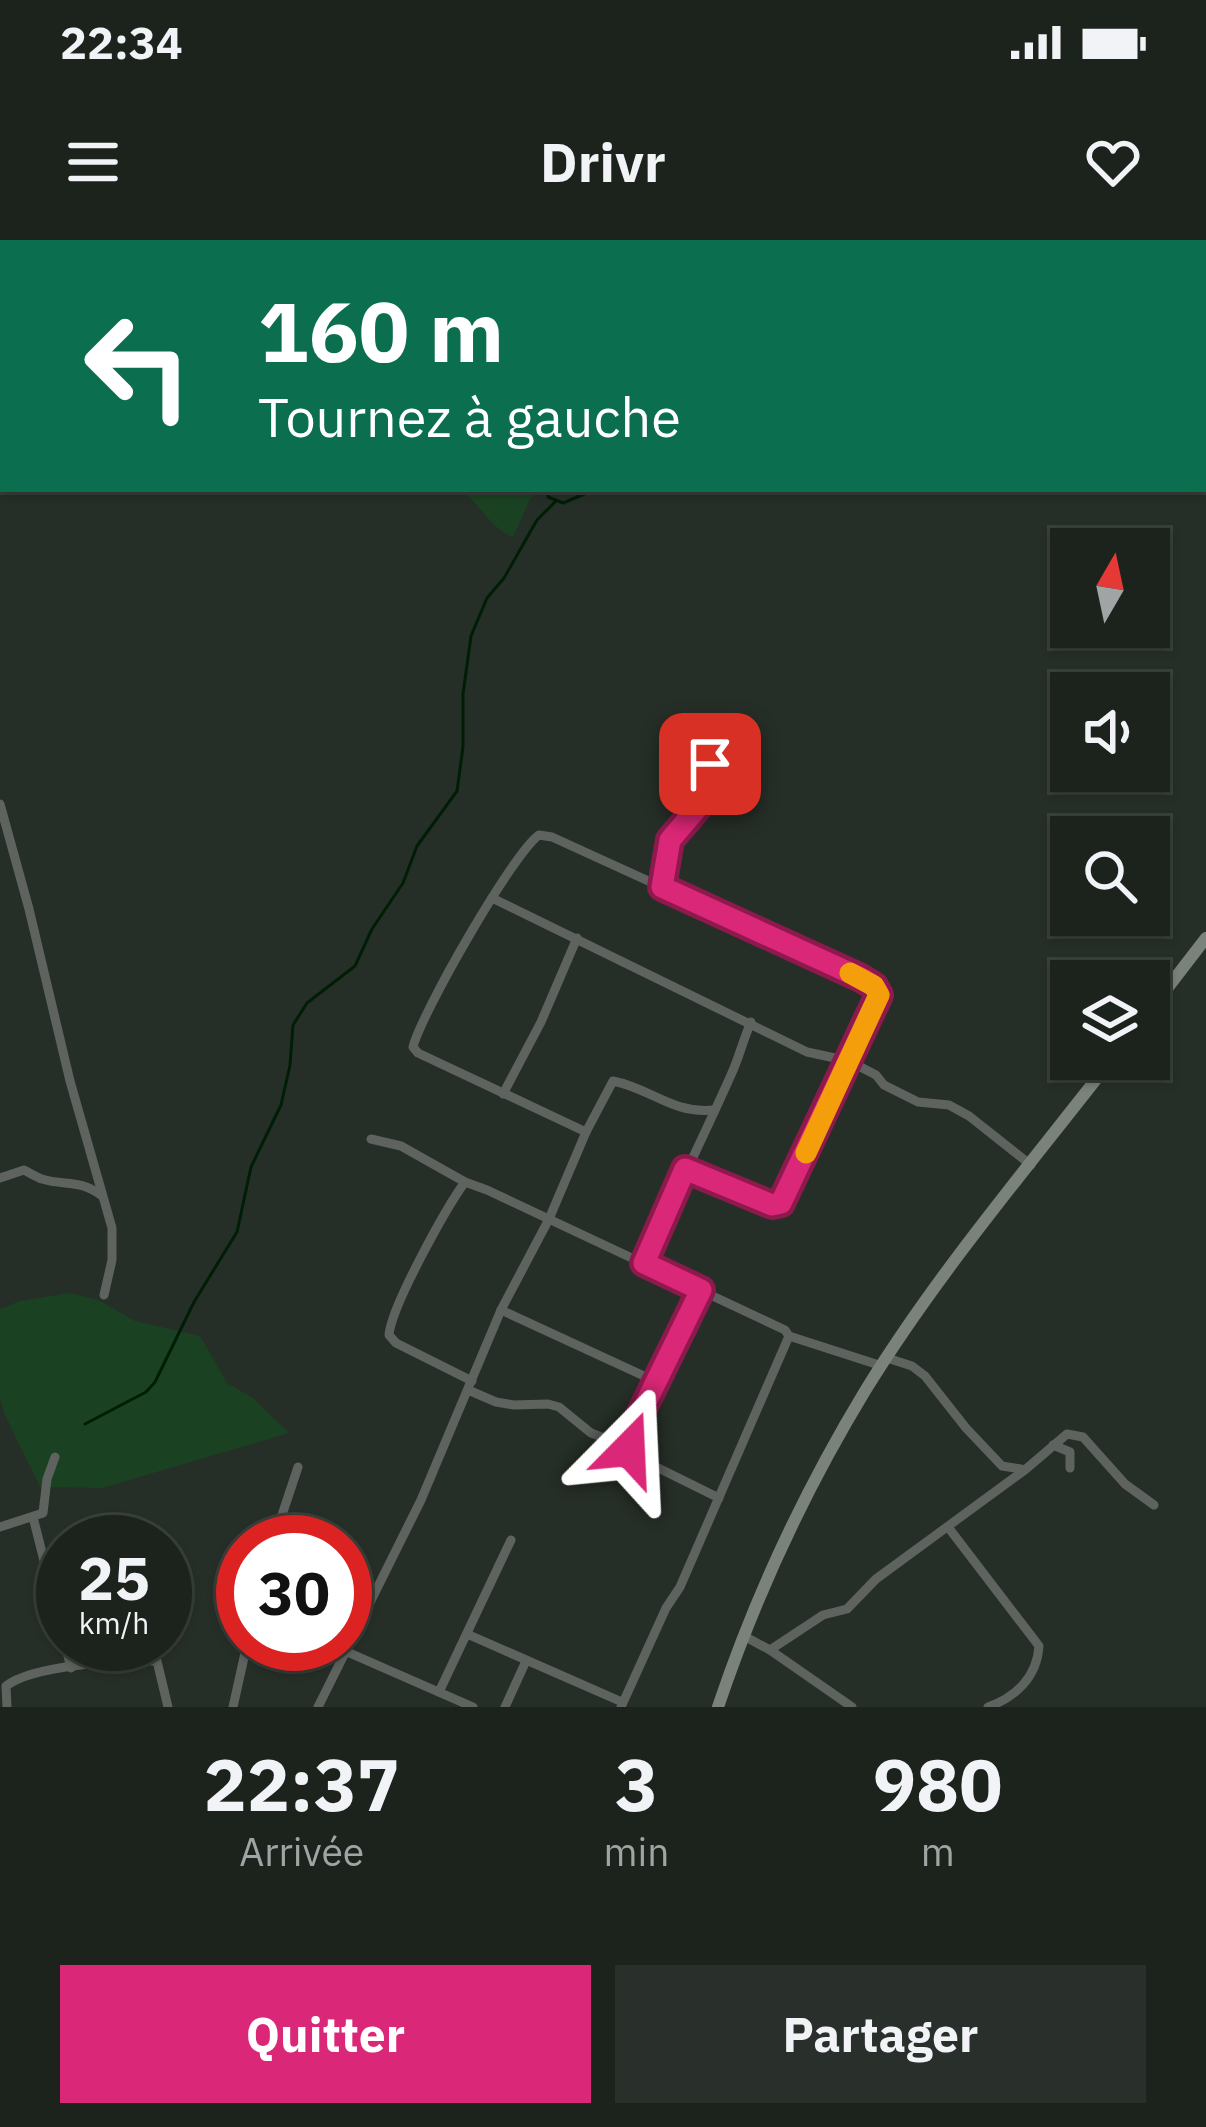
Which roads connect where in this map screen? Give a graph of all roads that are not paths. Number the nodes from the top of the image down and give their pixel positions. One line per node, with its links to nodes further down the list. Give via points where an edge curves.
1 (712, 755): 3 (street, via 699,806 670,840)
2 (0, 804): 19 (street)
3 (662, 887): 4 (street, via 539,835); 9 (street, via 874,986 879,995)
4 (492, 898): 5 (street); 11 (street, via 413,1047)
5 (577, 938): 8 (street); 11 (street)
6 (1206, 938): 7 (main road)
7 (1170, 985)
8 (751, 1022): 9 (street, via 807,1052); 12 (street)
9 (849, 1061): 15 (street, via 918,1102 969,1116); 16 (street, via 781,1203)
10 (1096, 1080): 15 (main road)
11 (503, 1094): 13 (street)
12 (713, 1110): 13 (street, via 676,1108 613,1081); 16 (street)
13 (586, 1132): 20 (street)
14 (371, 1138): 18 (street)
15 (1031, 1165): 26 (main road)
16 (685, 1169): 21 (street)
17 (0, 1178): 19 (street, via 24,1170)
18 (465, 1182): 20 (street); 28 (street, via 389,1335)
19 (103, 1196): 23 (street, via 113,1237)
20 (548, 1219): 21 (street); 24 (street)
21 (644, 1263): 22 (street)
22 (701, 1290): 25 (street); 27 (street)
23 (104, 1295)
24 (501, 1310): 27 (street); 28 (street)
25 (789, 1336): 26 (street); 37 (street)
26 (885, 1362): 32 (street, via 925,1376); 47 (main road, via 800,1510)
27 (657, 1382): 29 (street)
28 (470, 1386): 29 (street, via 496,1402 548,1403 591,1433); 45 (street)
29 (627, 1441): 37 (street, via 636,1457)
30 (1054, 1445): 34 (street); 35 (street, via 1070,1452); 38 (street, via 1067,1434 1083,1437)
31 (55, 1456): 40 (street, via 43,1514)
32 (1002, 1466): 34 (street); 36 (street)
33 (298, 1467): 39 (street)
34 (1026, 1468): 36 (street)
35 (1070, 1468)
36 (997, 1490): 42 (street)
37 (719, 1498): 56 (street)
38 (1154, 1505)
39 (282, 1515)
40 (33, 1517): 41 (street); 43 (street)
41 (0, 1527)
42 (947, 1527): 48 (street, via 847,1609); 65 (street, via 1039,1646 1030,1676)
43 (36, 1529)
44 (511, 1540): 46 (street)
45 (372, 1597)
46 (467, 1634): 49 (street); 55 (street)
47 (744, 1636): 48 (street); 63 (main road)
48 (770, 1650): 64 (street)
49 (526, 1661): 56 (street); 62 (street)
50 (372, 1663): 55 (street)
51 (46, 1671): 57 (street, via 6,1686)
52 (159, 1671): 58 (street)
53 (241, 1671): 59 (street)
54 (335, 1671): 60 (street)
55 (439, 1692): 61 (street)
56 (622, 1704)
57 (7, 1707)
58 (168, 1707)
59 (232, 1707)
60 (318, 1707)
61 (473, 1707)
62 (505, 1707)
63 (718, 1707)
64 (852, 1707)
65 (988, 1707)

